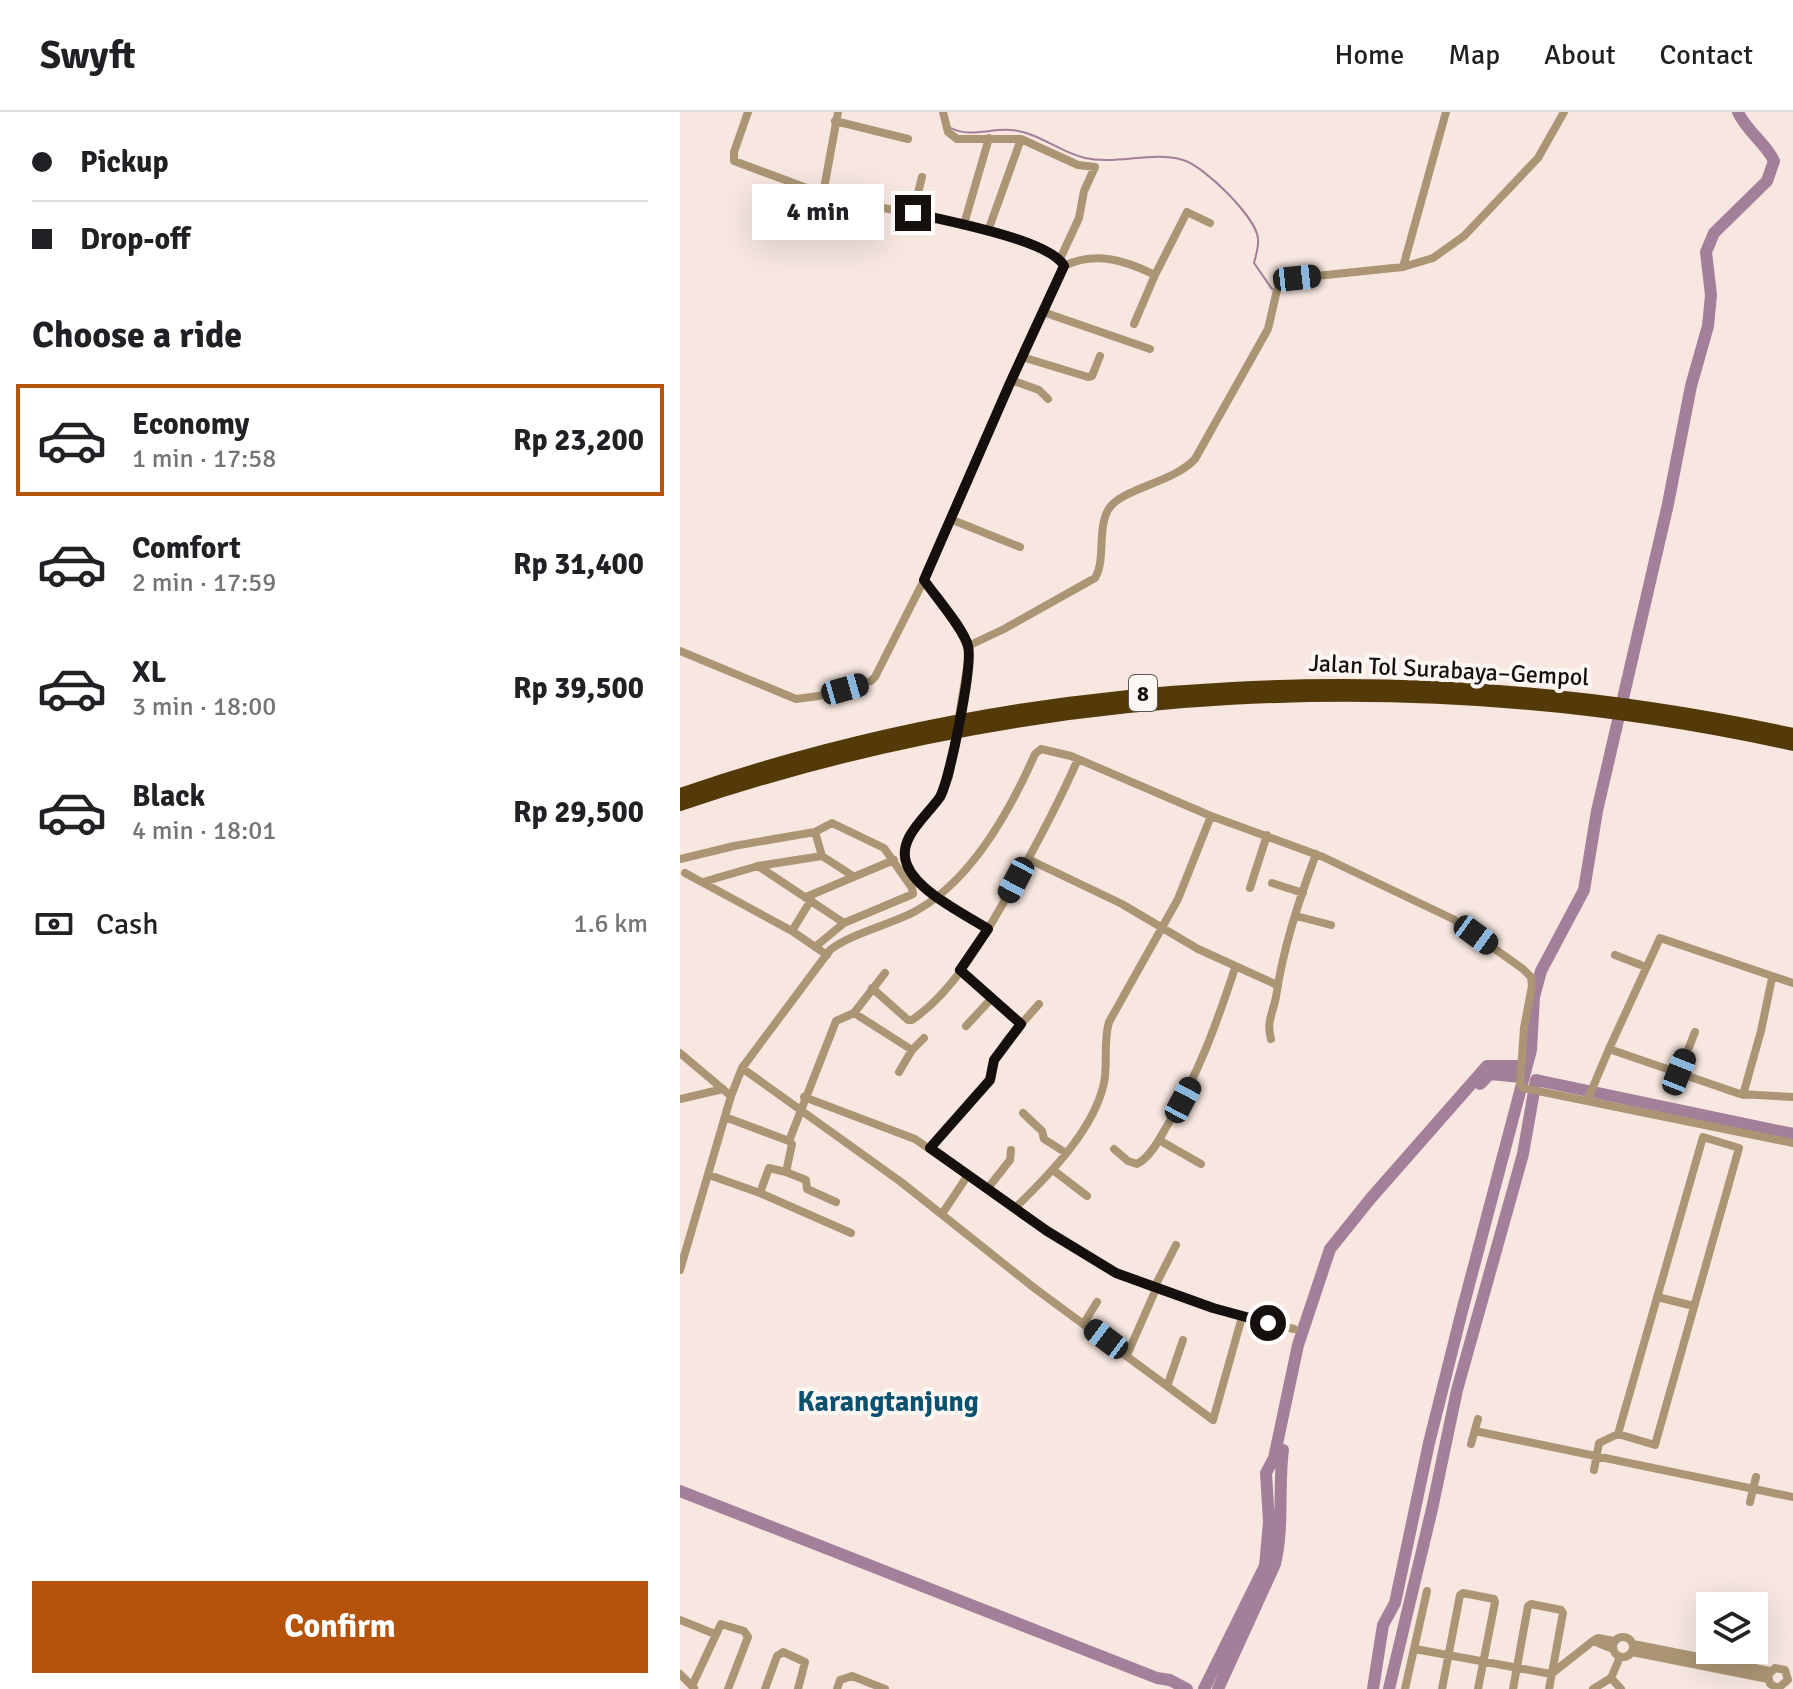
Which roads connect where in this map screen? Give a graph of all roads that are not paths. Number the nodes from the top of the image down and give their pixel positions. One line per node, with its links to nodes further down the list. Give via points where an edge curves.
1 (748, 112): 10 (street, via 734,161)
2 (943, 112): 6 (street, via 948,132 957,139)
3 (1446, 112): 16 (street)
4 (1564, 112): 16 (street, via 1538,158 1464,236 1433,258)
5 (836, 116): 7 (street); 10 (street)
6 (989, 138): 8 (street); 13 (street)
7 (908, 139)
8 (1021, 139): 14 (street); 15 (street, via 1095,168)
9 (922, 177): 11 (street)
10 (823, 194): 11 (street)
11 (913, 213): 13 (street)
12 (1210, 223): 17 (street, via 1187,212)
13 (964, 224): 14 (street)
14 (988, 231): 15 (street)
15 (1062, 263): 17 (street, via 1101,257); 18 (street)
16 (1404, 265): 28 (street, via 1282,283 1268,329 1195,459 1109,508 1095,578)
17 (1155, 277): 19 (street)
18 (1046, 313): 20 (street); 22 (street)
19 (1134, 324)
20 (1150, 349)
21 (1100, 356): 22 (street, via 1088,377)
22 (1022, 357): 23 (street)
23 (1019, 382): 24 (street); 25 (street)
24 (1048, 399)
25 (958, 523): 26 (street); 27 (street)
26 (1020, 547)
27 (924, 580): 28 (street); 29 (street, via 871,681 796,699)
28 (968, 646): 51 (street, via 945,787 908,838 905,851 907,867)
29 (680, 651)
30 (1622, 708): 31 (highway, Jalan Tol Surabaya–Gempol / 8); 32 (highway, Jalan Tol Surabaya–Gempol / 8); 34 (highway, Jalan Tol Surabaya–Gempol / 8, via 1501,690 1305,684 1102,697 924,726); 35 (highway, Jalan Tol Surabaya–Gempol / 8, via 1342,695 1094,710 911,740)
31 (1793, 734)
32 (1793, 745)
33 (1078, 759): 36 (street); 42 (street); 51 (street, via 1037,751 993,834)
34 (680, 794)
35 (680, 805)
36 (1211, 816): 38 (street); 57 (street)
37 (815, 832): 40 (street); 41 (street); 43 (street, via 835,824 884,848)
38 (1267, 835): 39 (street); 49 (street)
39 (1316, 854): 50 (street); 87 (street, via 1453,919 1527,972 1532,986 1520,1086)
40 (822, 856): 44 (street); 46 (street)
41 (680, 859)
42 (1028, 859): 56 (street); 57 (street)
43 (894, 860): 46 (street); 54 (street, via 913,894)
44 (758, 866): 47 (street); 52 (street)
45 (685, 873): 47 (street)
46 (853, 876): 52 (street)
47 (703, 882): 58 (street)
48 (1272, 883): 50 (street)
49 (1250, 888)
50 (1303, 893): 53 (street)
51 (937, 897): 56 (street); 60 (street, via 889,925 837,945)
52 (808, 898): 54 (street); 58 (street)
53 (1296, 916): 55 (street); 68 (street)
54 (844, 923): 59 (street)
55 (1331, 925)
56 (988, 929): 64 (street)
57 (1162, 929): 63 (street); 100 (street, via 1109,1022 1102,1091)
58 (792, 931): 59 (street)
59 (815, 947): 60 (street)
60 (827, 955): 81 (street)
61 (1615, 955): 62 (street)
62 (1646, 967): 66 (street, via 1660,938); 78 (street)
63 (1235, 968): 68 (street); 94 (street, via 1201,1065)
64 (960, 970): 69 (street, via 912,1020); 70 (street)
65 (885, 973): 69 (street)
66 (1772, 978): 67 (street); 85 (street)
67 (1793, 983)
68 (1277, 985): 77 (street, via 1268,1024)
69 (872, 988): 72 (street)
70 (992, 998): 73 (street); 74 (street)
71 (1039, 1004): 73 (street)
72 (854, 1013): 79 (street); 88 (street, via 836,1021)
73 (1021, 1024): 97 (street, via 994,1060 990,1080)
74 (966, 1026)
75 (1695, 1032): 83 (street)
76 (924, 1038): 79 (street)
77 (1271, 1039)
78 (1609, 1049): 83 (street); 87 (street)
79 (912, 1050): 82 (street)
80 (680, 1053): 84 (street)
81 (742, 1068): 86 (street); 91 (street)
82 (899, 1072)
83 (1679, 1072): 85 (street)
84 (723, 1089): 86 (street); 90 (street)
85 (1743, 1095): 89 (street)
86 (731, 1096): 93 (street)
87 (1588, 1096): 96 (street)
88 (804, 1097): 91 (street); 97 (street, via 892,1128)
89 (1793, 1097)
90 (680, 1099)
91 (800, 1109): 95 (street); 111 (street)
92 (1023, 1113): 100 (street, via 1044,1139)
93 (725, 1117): 95 (street); 104 (street)
94 (1159, 1140): 98 (street, via 1137,1164); 101 (street)
95 (789, 1141): 103 (street)
96 (1793, 1143)
97 (930, 1148): 105 (street)
98 (1114, 1149)
99 (1011, 1150): 106 (street, via 1010,1160)
100 (1066, 1153): 102 (street)
101 (1201, 1164)
102 (1053, 1170): 108 (street); 110 (street)
103 (786, 1172): 107 (street, via 769,1168); 109 (street)
104 (709, 1175): 107 (street); 114 (street)
105 (968, 1175): 106 (street); 111 (street)
106 (988, 1188): 110 (street)
107 (760, 1193): 112 (street)
108 (1087, 1196)
109 (836, 1202)
110 (1015, 1208): 115 (street, via 1086,1256)
111 (942, 1214): 120 (street)
112 (851, 1233)
113 (1176, 1245): 115 (street)
114 (680, 1270)
115 (1155, 1289): 119 (street); 123 (street)
116 (1657, 1297): 118 (street); 118 (street, via 1703,1137 1739,1148); 127 (street)
117 (1097, 1302): 120 (street)
118 (1694, 1306): 127 (street, via 1655,1445)
119 (1242, 1317): 121 (street); 124 (street, via 1213,1420)
120 (1084, 1323): 123 (street)
121 (1294, 1329)
122 (1183, 1340): 124 (street)
123 (1127, 1355): 124 (street)
124 (1168, 1384)
125 (1478, 1419): 126 (street)
126 (1475, 1431): 128 (street); 129 (street)
127 (1618, 1434): 129 (street, via 1599,1443)
128 (1471, 1444)
129 (1597, 1457): 130 (street); 132 (street)
130 (1594, 1470)
131 (1756, 1477): 132 (street)
132 (1753, 1489): 133 (street); 134 (street)
133 (1793, 1497)
134 (1750, 1502)
135 (1427, 1591): 139 (street)
136 (680, 1620): 137 (street)
137 (715, 1634): 152 (street); 153 (street, via 721,1624 748,1637)
138 (1633, 1648): 140 (street, via 1629,1656); 140 (street, via 1622,1636); 148 (street)
139 (1415, 1649): 142 (street); 158 (street)
140 (1616, 1649): 143 (street, via 1593,1641); 149 (street)
141 (1555, 1653): 143 (street); 145 (street, via 1563,1611 1529,1605); 147 (street)
142 (1449, 1656): 144 (street); 144 (street, via 1463,1593 1495,1602); 159 (street)
143 (1570, 1660): 147 (street)
144 (1484, 1662): 145 (street); 160 (street)
145 (1517, 1668): 147 (street); 161 (street)
146 (680, 1674): 152 (street)
147 (1551, 1674): 162 (street)
148 (1769, 1675): 150 (street, via 1773,1687); 150 (street, via 1780,1667)
149 (1611, 1678): 163 (street); 164 (street)
150 (1786, 1683)
151 (873, 1687): 156 (street, via 845,1676); 157 (street)
152 (693, 1688)
153 (728, 1689)
154 (765, 1689): 155 (street, via 783,1652 805,1662)
155 (798, 1689)
156 (837, 1689)
157 (885, 1689)
158 (1405, 1689)
159 (1442, 1689)
160 (1478, 1689)
161 (1513, 1689)
162 (1549, 1689)
163 (1593, 1689)
164 (1621, 1689)

